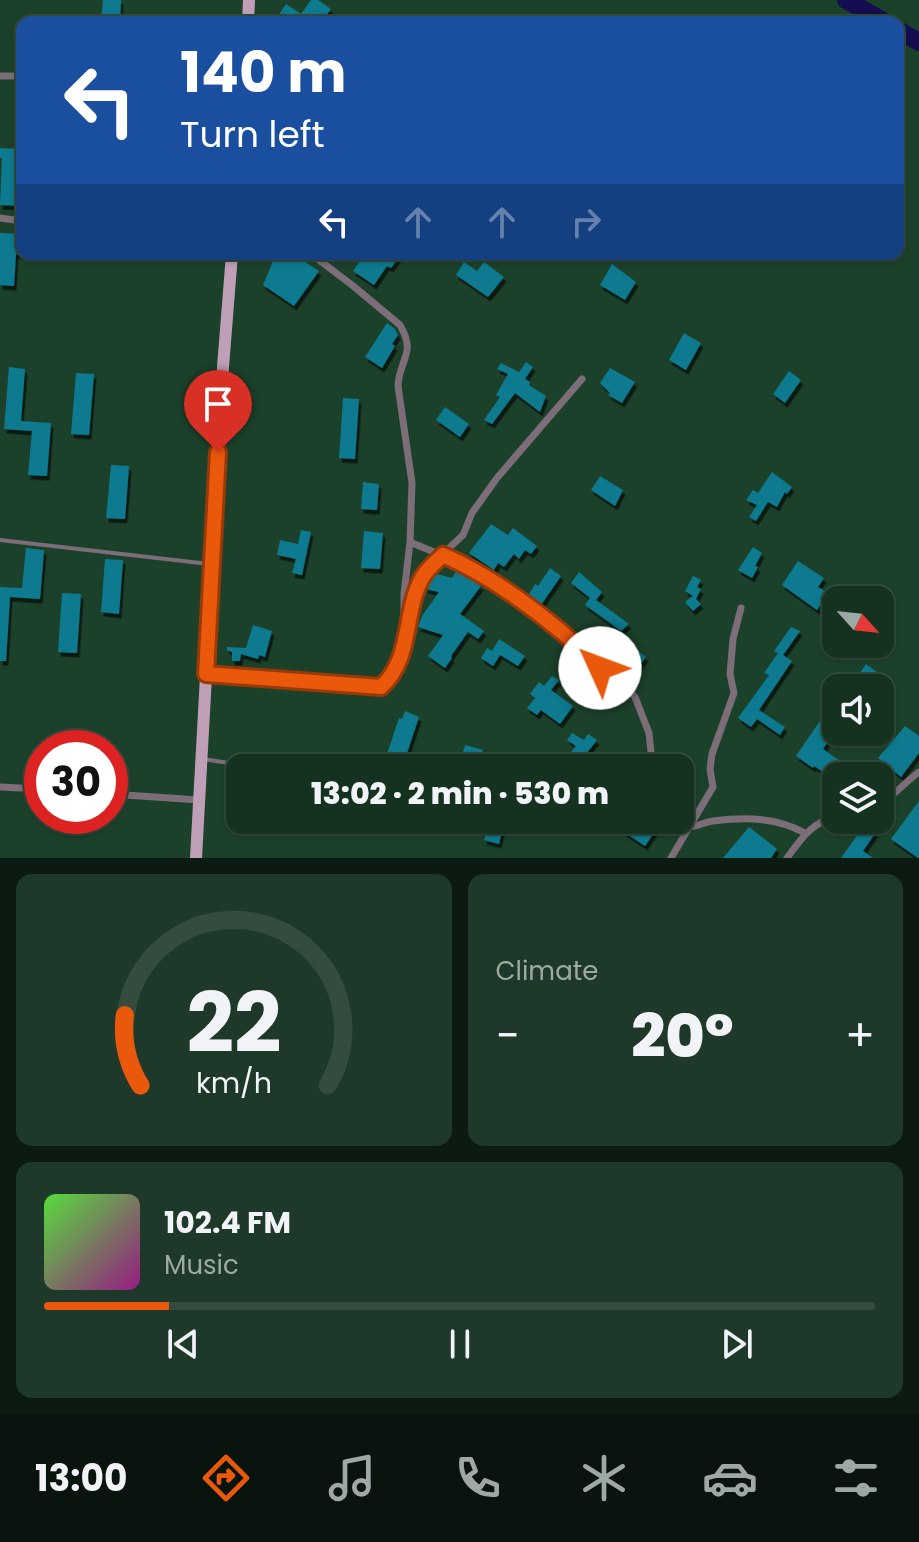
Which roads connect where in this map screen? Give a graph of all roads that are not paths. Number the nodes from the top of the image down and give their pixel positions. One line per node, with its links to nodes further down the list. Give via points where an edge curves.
1 (232, 260): 7 (main road)
2 (319, 260): 5 (street, via 405,334 408,352 398,386 412,483)
3 (582, 379): 6 (street, via 497,478 463,535)
4 (0, 540): 7 (lane)
5 (410, 542): 6 (street); 9 (street, via 404,614)
6 (443, 555): 9 (street, via 422,577); 11 (street, via 520,599 591,663 621,681 635,697)
7 (212, 564): 10 (main road)
8 (741, 608): 20 (street, via 730,674 734,693 712,754 713,787)
9 (410, 623): 10 (street, via 392,677 381,687)
10 (206, 674): 12 (main road)
11 (651, 754)
12 (201, 759): 13 (lane); 19 (main road)
13 (226, 763)
14 (919, 772): 18 (street)
15 (0, 787): 16 (street)
16 (24, 788)
17 (128, 795): 19 (street)
18 (894, 796)
19 (199, 800): 25 (main road)
20 (694, 820)
21 (822, 822): 23 (street)
22 (694, 825): 23 (street, via 756,819)
23 (805, 833): 27 (street)
24 (686, 834): 26 (street)
25 (196, 858)
26 (671, 858)
27 (787, 858)

